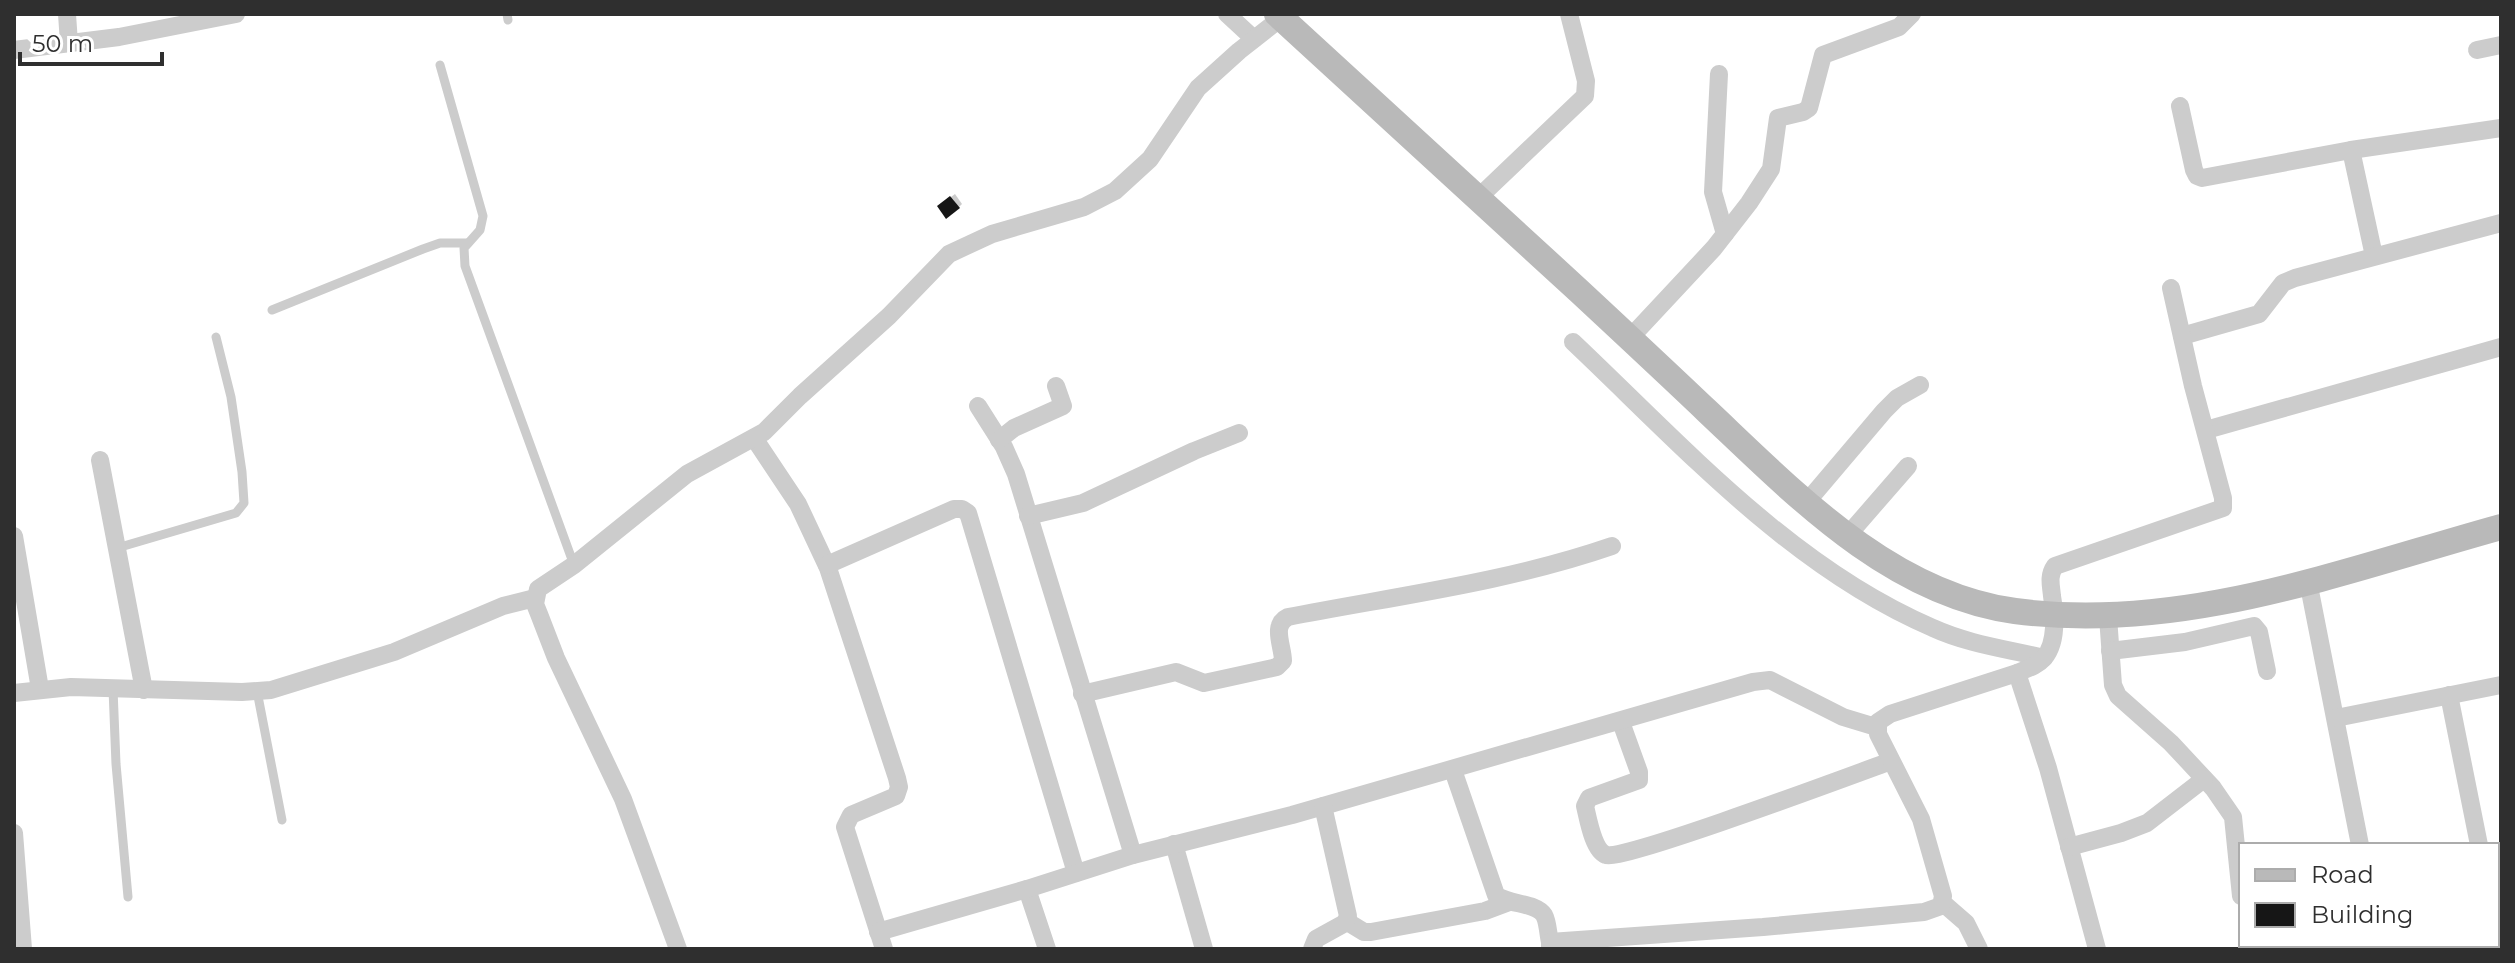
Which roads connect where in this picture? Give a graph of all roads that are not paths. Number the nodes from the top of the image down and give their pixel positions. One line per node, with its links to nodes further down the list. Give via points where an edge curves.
1 (67, 14): 8 (street)
2 (236, 14): 8 (street)
3 (1227, 14): 7 (street)
4 (1569, 14): 17 (street, via 1585,96)
5 (1912, 14): 19 (street, via 1899,27 1823,55 1809,108 1778,118 1771,169)
6 (1286, 18): 7 (street); 17 (street)
7 (1254, 39): 34 (street, via 1198,88 1150,159 1115,191 949,254)
8 (69, 43): 10 (street)
9 (2501, 45): 11 (street)
10 (14, 50)
11 (2477, 50)
12 (440, 65): 20 (lane, via 483,216 480,230)
13 (1719, 74): 19 (street, via 1713,192)
14 (2180, 106): 16 (street, via 2194,170 2202,178)
15 (2501, 128): 16 (street)
16 (2351, 150): 21 (street)
17 (1478, 198): 26 (street)
18 (2501, 223): 21 (street)
19 (1725, 234): 26 (street)
20 (468, 243): 23 (lane, via 440,243); 45 (lane, via 465,266)
21 (2374, 256): 24 (street, via 2283,283 2259,314)
22 (2171, 288): 24 (street)
23 (272, 310)
24 (2182, 336): 32 (street)
25 (216, 337): 44 (lane, via 231,397 244,503 236,513)
26 (1630, 338): 38 (street)
27 (1573, 342): 51 (street, via 1796,548 1935,630)
28 (2501, 347): 32 (street)
29 (1920, 385): 38 (street, via 1884,411)
30 (1056, 386): 35 (street, via 1063,406)
31 (978, 406): 35 (street)
32 (2206, 430): 49 (street, via 2223,508 2055,566 2050,576)
33 (1239, 433): 39 (street, via 1083,503)
34 (754, 438): 45 (street, via 687,474); 46 (street, via 798,504)
35 (999, 440): 39 (street)
36 (100, 460): 44 (street)
37 (1908, 466): 41 (street)
38 (1806, 503): 41 (street)
39 (1028, 516): 60 (street)
40 (2501, 527): 47 (street)
41 (1848, 535): 49 (street, via 1944,593)
42 (14, 536): 55 (street)
43 (1612, 546): 60 (street, via 1566,562 1288,617 1279,625 1284,655 1277,667 1204,683 1176,672)
44 (117, 548): 57 (street)
45 (574, 565): 48 (street, via 538,589)
46 (827, 565): 76 (street, via 954,509 968,513); 84 (street, via 899,787 896,796 851,815 845,827)
47 (2310, 591): 50 (street, via 2163,613); 62 (street)
48 (535, 598): 58 (street, via 370,660); 87 (street, via 556,658 623,799)
49 (2053, 626): 50 (street); 51 (street)
50 (2109, 634): 52 (street, via 2185,642 2254,626); 67 (street, via 2118,696)
51 (2044, 658): 53 (street)
52 (2267, 671)
53 (2017, 673): 64 (street, via 1890,714); 74 (street)
54 (2501, 685): 61 (street)
55 (40, 689): 56 (street); 59 (street)
56 (113, 689): 57 (street); 79 (lane)
57 (144, 690): 58 (street)
58 (257, 691): 69 (lane)
59 (14, 693)
60 (1082, 694): 75 (street)
61 (2449, 695): 62 (street); 72 (street)
62 (2336, 718): 71 (street)
63 (1621, 722): 64 (street, via 1770,680 1843,717); 65 (street, via 1640,778 1589,798 1585,806 1598,848 1607,856 1663,843); 66 (street)
64 (1876, 727): 65 (street)
65 (1891, 761): 81 (street, via 1921,819)
66 (1453, 770): 68 (street); 80 (street, via 1491,884 1496,895)
67 (2204, 779): 74 (street, via 2147,823); 77 (street, via 2233,817)
68 (1323, 806): 73 (street); 83 (street)
69 (282, 820)
70 (14, 833): 82 (street)
71 (2360, 843)
72 (2479, 843)
73 (1174, 844): 75 (street); 89 (street)
74 (2069, 847): 92 (street)
75 (1133, 855): 76 (street)
76 (1076, 873): 78 (street)
77 (2239, 876)
78 (1027, 889): 84 (street); 88 (street)
79 (128, 897)
80 (1509, 902): 83 (street, via 1371,932); 85 (street, via 1541,912)
81 (1943, 903): 85 (street, via 1924,912); 91 (street, via 1966,923)
82 (17, 906): 86 (street)
83 (1346, 921): 90 (street, via 1316,939)
84 (881, 940)
85 (1550, 945)
86 (23, 949)
87 (678, 949)
88 (1047, 949)
89 (1204, 949)
90 (1312, 949)
91 (1979, 949)
92 (2097, 949)

